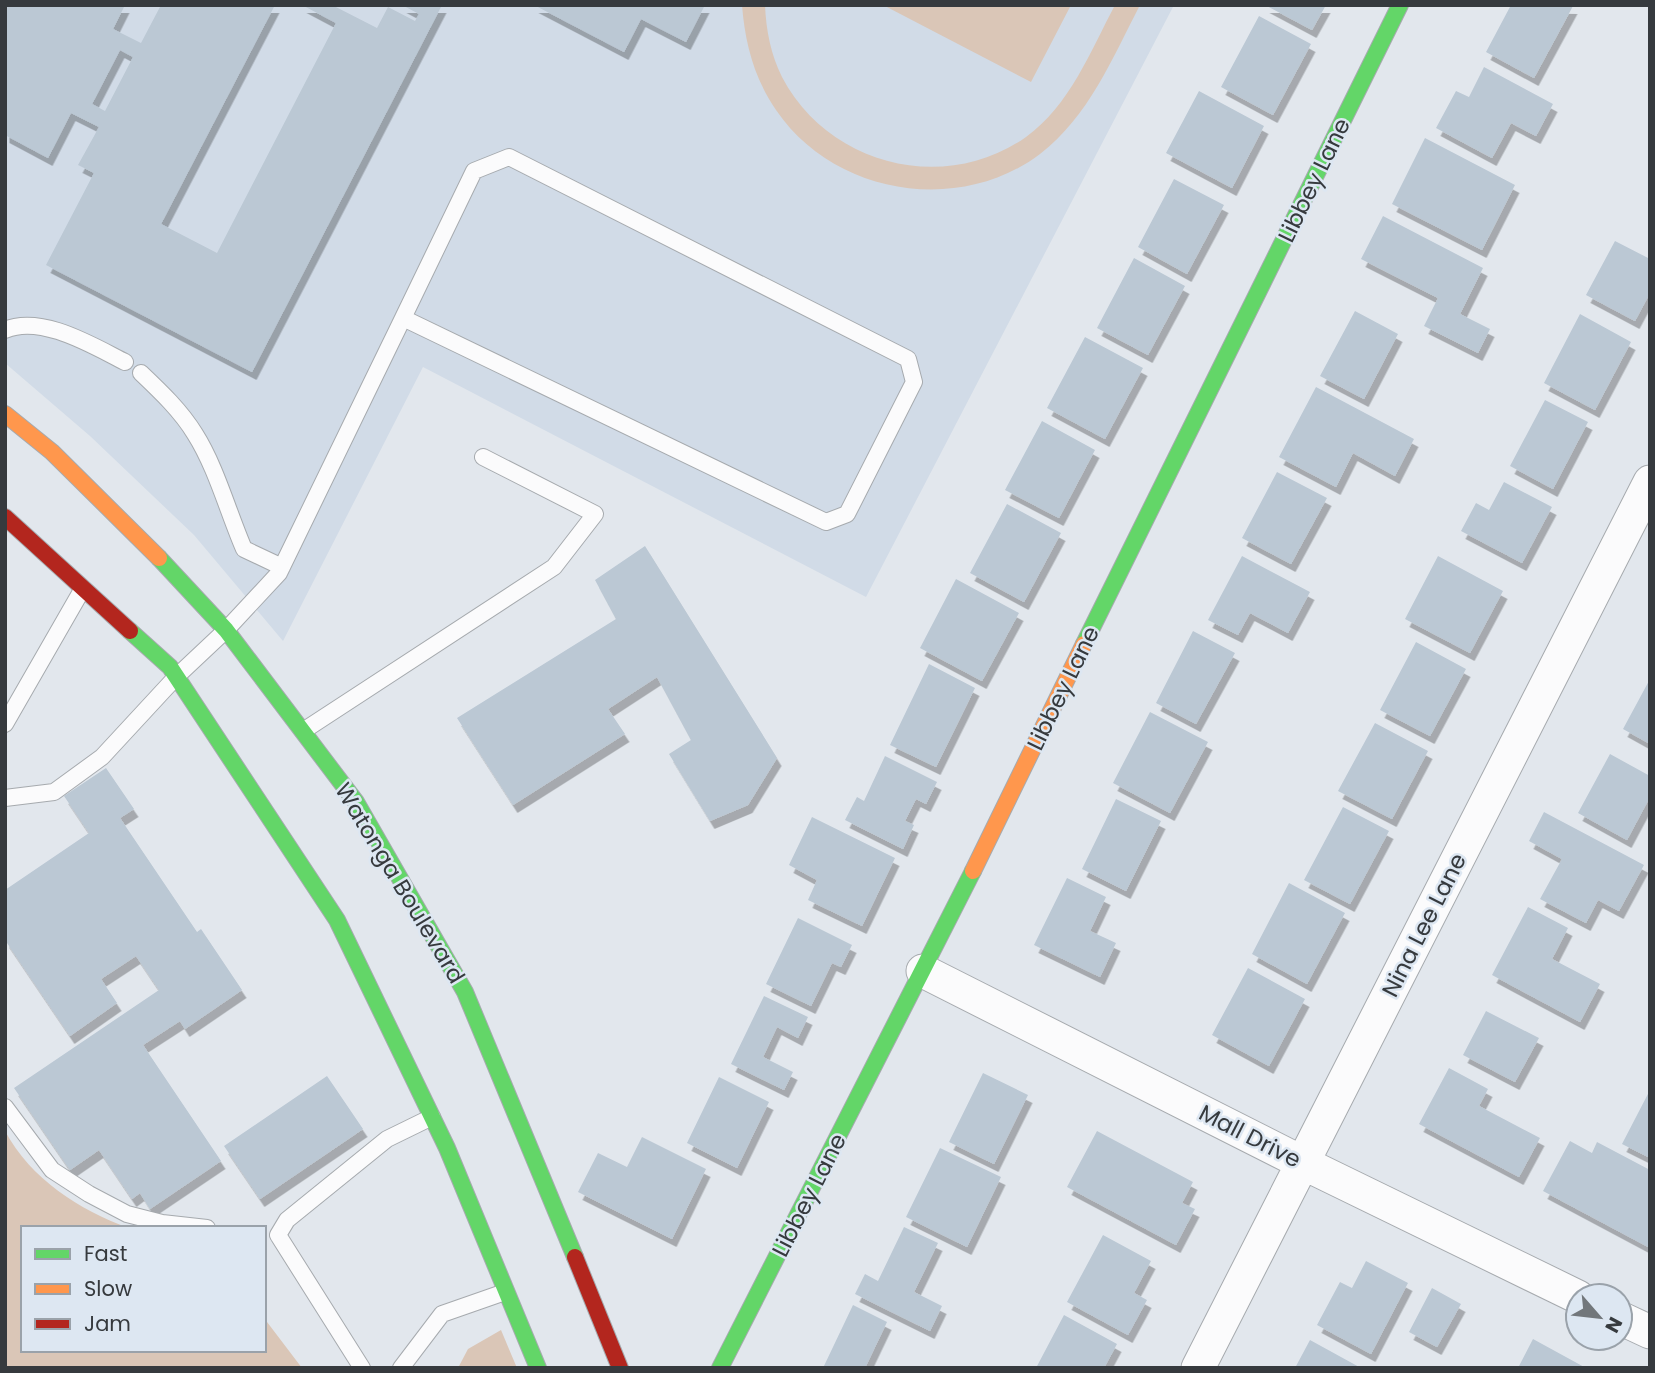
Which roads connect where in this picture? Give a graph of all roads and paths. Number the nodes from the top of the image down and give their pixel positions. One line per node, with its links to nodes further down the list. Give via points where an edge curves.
1 (1400, 5): 17 (main road, Libbey Lane)
2 (403, 318): 2 (lane, via 474,171 509,157 908,359 914,382 847,514 826,522); 10 (lane)
3 (5, 330): 4 (lane, via 45,328 74,335)
4 (124, 362)
5 (141, 373): 10 (lane, via 195,433 244,549)
6 (5, 414): 12 (main road, Watonga Boulevard, via 52,452)
7 (483, 457): 15 (lane, via 595,514 554,567)
8 (1650, 482): 20 (street, Nina Lee Lane)
9 (5, 517): 11 (main road)
10 (282, 567): 12 (lane)
11 (82, 590): 13 (main road); 14 (lane)
12 (226, 630): 13 (lane); 15 (main road, Watonga Boulevard)
13 (176, 677): 16 (lane, via 102,757 54,792); 19 (main road, via 337,920)
14 (5, 724)
15 (303, 731): 31 (main road, Watonga Boulevard, via 356,802 465,992)
16 (5, 798)
17 (923, 971): 20 (street, Mall Drive); 27 (main road, Libbey Lane)
18 (5, 1107): 21 (lane, via 52,1170 89,1194 127,1214)
19 (432, 1117): 22 (lane, via 387,1139); 24 (main road)
20 (1303, 1163): 23 (street, Mall Drive); 32 (street, Nina Lee Lane)
21 (189, 1226)
22 (271, 1234): 28 (lane)
23 (1564, 1290)
24 (505, 1292): 29 (lane, via 442,1314); 30 (main road)
25 (1634, 1325): 26 (street)
26 (1650, 1332)
27 (719, 1366)
28 (362, 1368)
29 (401, 1368)
30 (538, 1368)
31 (620, 1368)
32 (1198, 1368)

